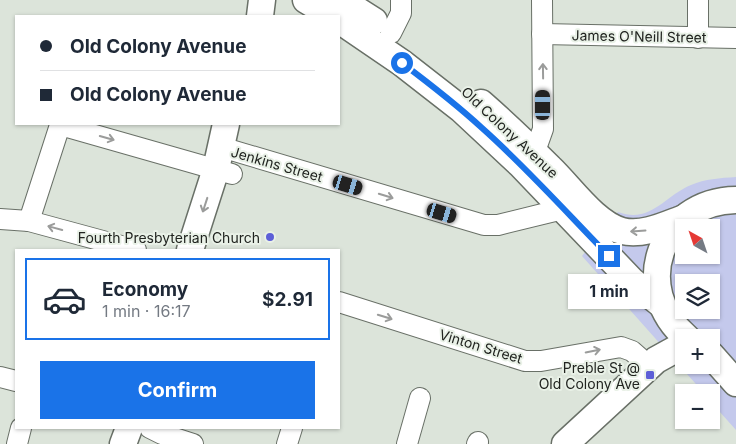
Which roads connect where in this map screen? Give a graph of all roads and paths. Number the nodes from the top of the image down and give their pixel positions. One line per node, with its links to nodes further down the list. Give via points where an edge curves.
1 (245, 0): 8 (main road)
2 (262, 0): 9 (main road)
3 (306, 0): 10 (main road)
4 (341, 0): 12 (main road, Old Colony Avenue)
5 (401, 0): 12 (street, via 401,13)
6 (542, 0): 13 (street)
7 (698, 0): 14 (street)
8 (242, 15)
9 (260, 15)
10 (331, 15)
11 (340, 21): 18 (main road, Old Colony Avenue, via 402,63 484,130)
12 (391, 33): 18 (main road, Old Colony Avenue, via 469,93)
13 (542, 34): 14 (street, James O'Neill Street); 18 (street, one-way to 13, via 543,129)
14 (698, 38): 15 (street, James O'Neill Street)
15 (736, 38)
16 (242, 125): 17 (main road)
17 (227, 153): 20 (street, Jenkins Street, one-way to 20, via 484,225 498,225); 23 (street, Jenkins Street, one-way to 17, via 60,125); 25 (main road, one-way to 25); 26 (main road)
18 (527, 158): 20 (main road, Old Colony Avenue); 21 (main road, Old Colony Avenue, one-way to 18, via 643,231 628,232 615,228)
19 (736, 200): 21 (main road, via 709,204)
20 (563, 209): 28 (main road, Old Colony Avenue, via 632,281)
21 (684, 218): 28 (main road, via 670,234 660,255 656,276)
22 (0, 219): 23 (street)
23 (29, 221): 24 (street, one-way to 23)
24 (132, 249)
25 (190, 249)
26 (209, 249)
27 (340, 302): 34 (street, Vinton Street, one-way to 34, via 525,361 621,347 632,351)
28 (663, 307): 29 (main road); 34 (main road, via 662,328)
29 (678, 329)
30 (675, 350): 34 (main road)
31 (720, 351): 32 (main road)
32 (736, 353)
33 (720, 365): 37 (main road)
34 (649, 366): 44 (main road)
35 (0, 377): 36 (street)
36 (15, 381)
37 (736, 383)
38 (420, 398): 50 (street)
39 (21, 429): 45 (street)
40 (129, 429): 46 (main road)
41 (149, 429): 47 (main road)
42 (151, 429): 48 (street)
43 (292, 429): 49 (street)
44 (572, 442)
45 (17, 444)
46 (124, 444)
47 (142, 444)
48 (193, 444)
49 (287, 444)
50 (407, 444)

